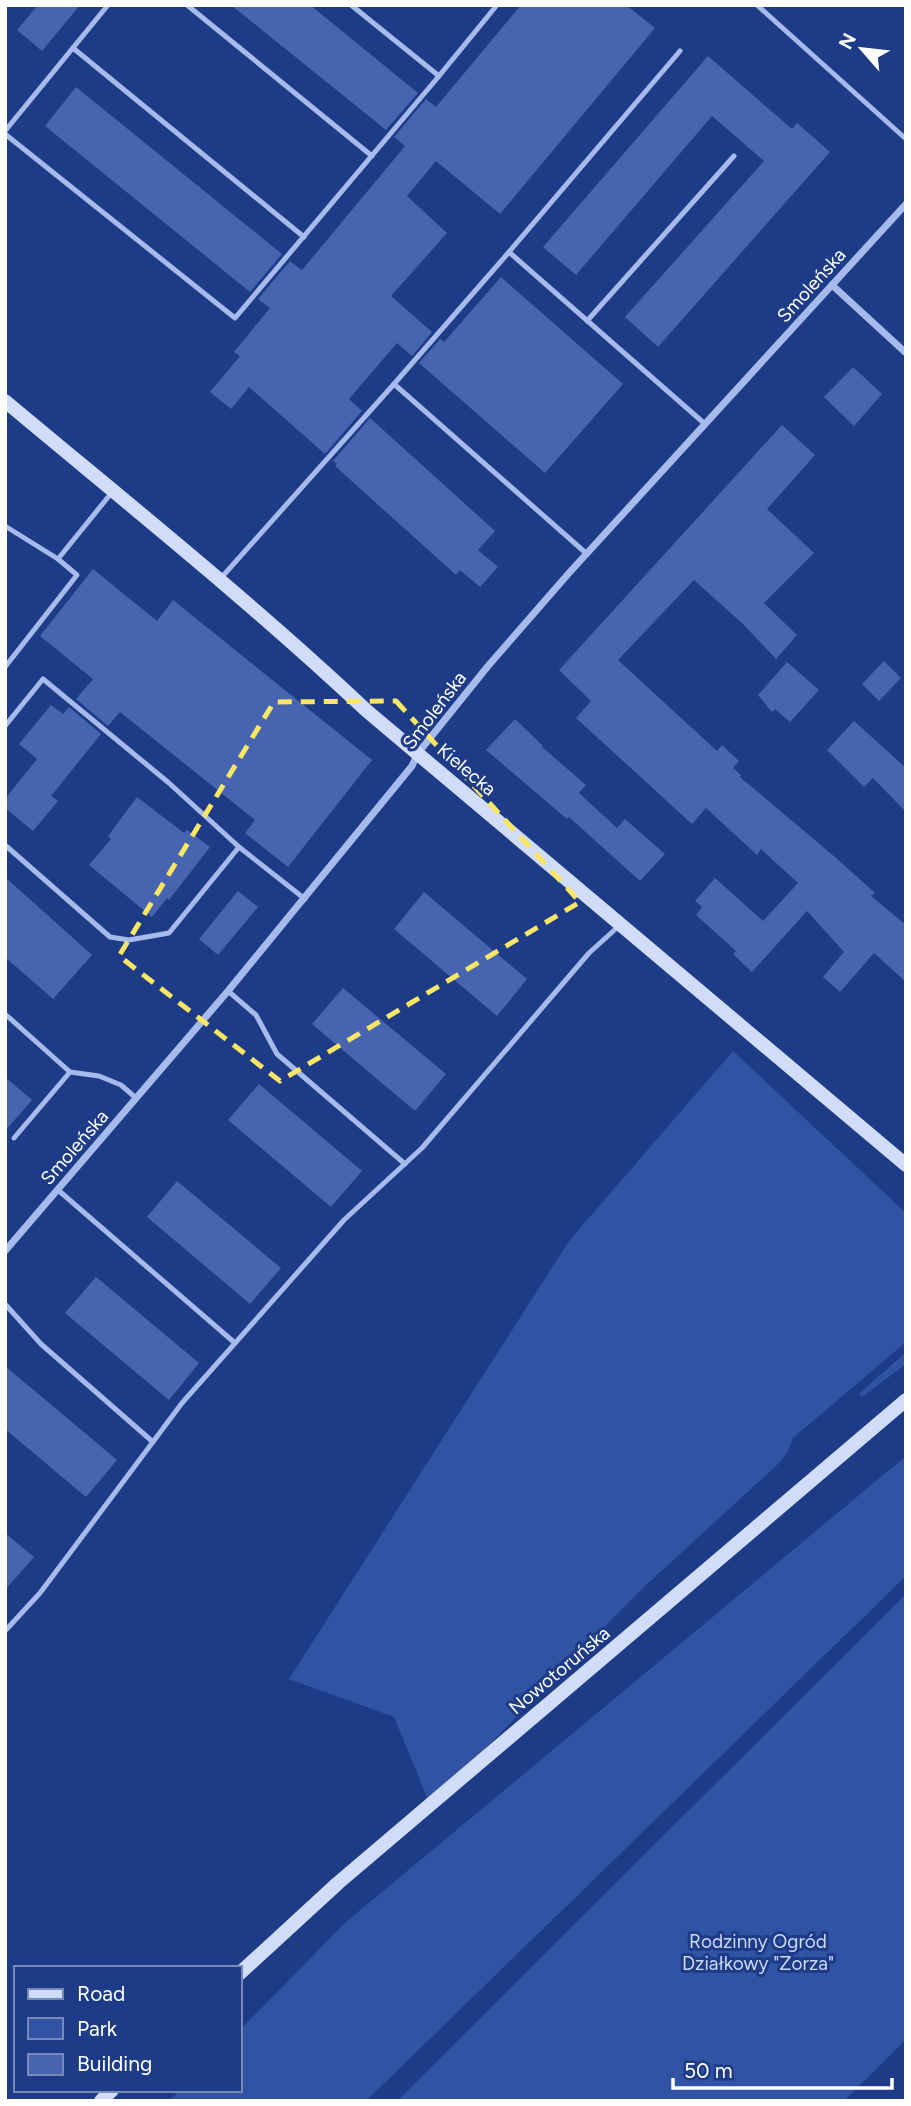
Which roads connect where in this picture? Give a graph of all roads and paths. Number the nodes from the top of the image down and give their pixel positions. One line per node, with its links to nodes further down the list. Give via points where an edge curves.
1 (108, 5): 6 (lane)
2 (187, 5): 11 (lane)
3 (351, 5): 8 (lane)
4 (497, 5): 8 (lane)
5 (757, 5): 10 (lane)
6 (73, 48): 9 (lane); 14 (lane)
7 (680, 51): 15 (lane)
8 (439, 76): 11 (lane)
9 (5, 132): 14 (lane, via 235,318)
10 (906, 139)
11 (372, 156): 14 (lane)
12 (734, 156): 17 (lane)
13 (906, 204): 16 (street, Smoleńska)
14 (304, 237)
15 (509, 253): 17 (lane); 19 (lane)
16 (832, 285): 18 (street); 21 (street, Smoleńska)
17 (587, 321): 21 (lane)
18 (906, 353)
19 (394, 384): 24 (lane); 26 (lane)
20 (5, 401): 22 (street, Kielecka)
21 (705, 424): 24 (street, Smoleńska)
22 (113, 491): 25 (lane); 26 (street, Kielecka)
23 (5, 526): 25 (lane)
24 (587, 554): 29 (street, Smoleńska)
25 (58, 559): 27 (lane, via 77,575)
26 (220, 579): 29 (street, Kielecka)
27 (5, 667)
28 (5, 726): 31 (lane, via 43,679)
29 (418, 753): 32 (street, Smoleńska); 33 (street, Kielecka)
30 (5, 845): 31 (lane, via 110,937 129,940 169,933)
31 (239, 847): 32 (lane)
32 (304, 899): 34 (street, Smoleńska)
33 (620, 925): 39 (lane, via 589,953); 40 (street, Kielecka)
34 (228, 991): 37 (street, Smoleńska); 39 (lane, via 256,1015 277,1054)
35 (5, 1014): 36 (lane)
36 (70, 1072): 37 (lane, via 99,1076 121,1085); 38 (lane)
37 (136, 1098): 41 (street, Smoleńska)
38 (14, 1138)
39 (405, 1164): 45 (lane, via 344,1220)
40 (906, 1165)
41 (58, 1190): 42 (street, Smoleńska); 45 (lane)
42 (9, 1241): 43 (street, Smoleńska)
43 (5, 1251)
44 (5, 1304): 47 (lane, via 41,1344)
45 (235, 1343): 47 (lane)
46 (906, 1399): 49 (street, Nowotoruńska, via 338,1883)
47 (153, 1442): 48 (lane, via 40,1593)
48 (5, 1631)
49 (242, 1971)

